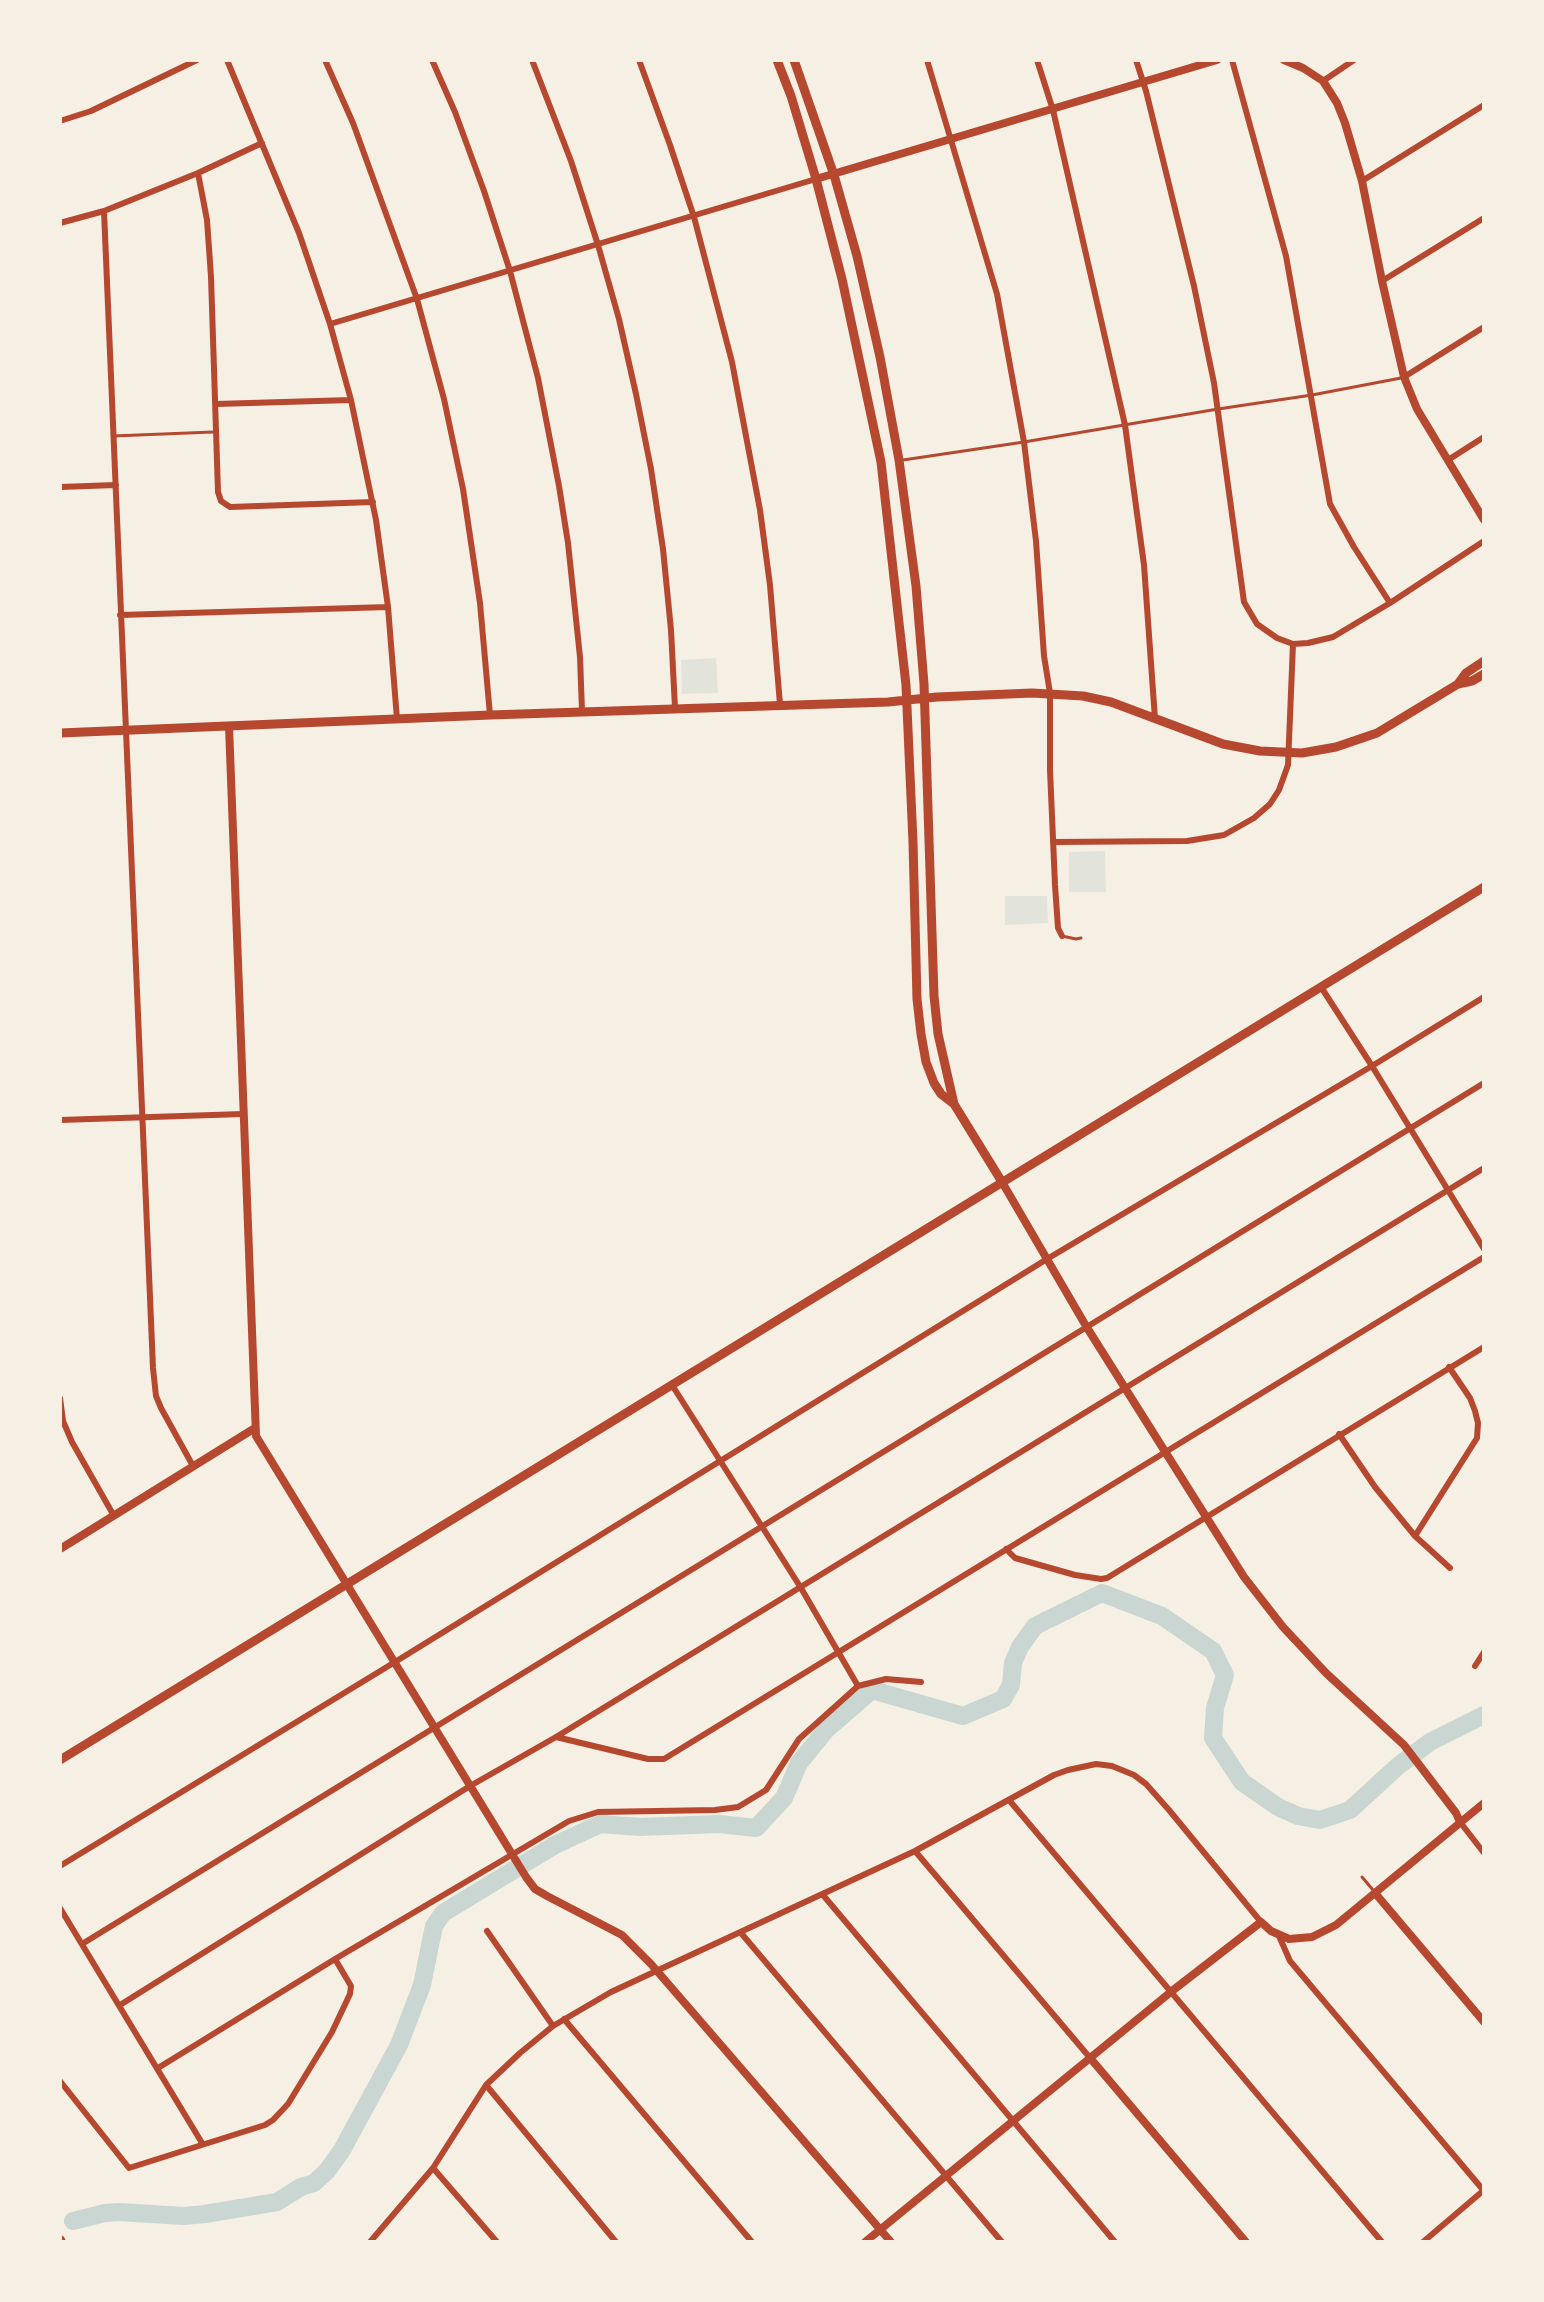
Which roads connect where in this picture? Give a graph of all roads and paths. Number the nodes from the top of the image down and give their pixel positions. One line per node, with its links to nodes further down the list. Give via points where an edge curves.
1 (197, 60): 20 (street)
2 (227, 60): 22 (street)
3 (325, 60): 34 (street)
4 (432, 60): 32 (street)
5 (532, 60): 31 (street)
6 (639, 60): 28 (street)
7 (777, 60): 25 (main road)
8 (794, 60): 24 (main road)
9 (927, 60): 21 (street)
10 (1037, 60): 19 (street)
11 (1136, 60): 17 (street)
12 (1217, 60): 17 (street)
13 (1232, 60): 38 (street, via 1286,256)
14 (1284, 60): 16 (street)
15 (1354, 60): 16 (street)
16 (1323, 81): 26 (street, via 1345,123)
17 (1143, 82): 19 (street); 41 (street, via 1194,286)
18 (1484, 105): 26 (street)
19 (1053, 110): 21 (street); 42 (street)
20 (60, 121)
21 (952, 139): 24 (street); 46 (street, via 997,294)
22 (262, 143): 23 (street); 35 (street)
23 (198, 173): 27 (street); 40 (street, via 207,220)
24 (834, 175): 25 (street); 47 (main road, via 864,286)
25 (816, 179): 28 (street); 63 (main road, via 881,462)
26 (1362, 181): 33 (street)
27 (104, 211): 30 (street); 44 (street)
28 (694, 217): 31 (street); 64 (street, via 748,436 770,585)
29 (1484, 218): 33 (street)
30 (60, 223)
31 (598, 245): 32 (street); 65 (street, via 651,469)
32 (510, 271): 34 (street); 66 (street, via 559,486 575,600)
33 (1382, 281): 37 (street)
34 (417, 299): 35 (street); 67 (street, via 463,489)
35 (330, 324): 39 (street)
36 (1484, 327): 37 (street)
37 (1404, 377): 38 (lane); 48 (street)
38 (1312, 395): 41 (lane); 54 (street, via 1330,504)
39 (351, 400): 40 (street); 51 (street)
40 (216, 404): 43 (street)
41 (1218, 409): 42 (lane); 57 (street, via 1244,602 1257,624)
42 (1125, 425): 46 (lane); 69 (street, via 1144,565)
43 (217, 432): 44 (lane); 51 (street, via 218,492 230,507)
44 (113, 436): 49 (street)
45 (1484, 437): 48 (street)
46 (1024, 442): 47 (lane); 61 (street)
47 (899, 460): 62 (main road, via 916,586)
48 (1448, 460): 52 (street)
49 (116, 485): 50 (street); 56 (street)
50 (60, 487)
51 (373, 502): 55 (street)
52 (1484, 520)
53 (1484, 541): 54 (street)
54 (1390, 603): 57 (street, via 1333,637)
55 (388, 607): 56 (street); 68 (street)
56 (120, 615): 71 (street)
57 (1293, 644): 73 (street)
58 (1484, 661): 60 (main road)
59 (1484, 674): 60 (main road)
60 (1458, 684): 73 (main road, via 1377,733 1336,747)
61 (1050, 693): 62 (main road); 69 (main road, via 1111,702); 74 (street)
62 (923, 699): 63 (main road); 82 (main road, via 934,996)
63 (906, 700): 64 (main road); 82 (main road, via 921,1034 934,1083)
64 (780, 704): 65 (main road)
65 (675, 708): 66 (main road)
66 (582, 711): 67 (main road)
67 (490, 715): 68 (main road)
68 (397, 719): 70 (main road)
69 (1155, 719): 73 (main road, via 1223,744)
70 (229, 726): 71 (main road); 83 (street)
71 (125, 731): 72 (main road); 84 (street)
72 (60, 733)
73 (1289, 753): 74 (street, via 1285,777 1270,804 1224,835 1187,841)
74 (1054, 842): 76 (street)
75 (1484, 887): 78 (main road)
76 (1062, 936): 77 (lane)
77 (1081, 938)
78 (1321, 987): 80 (street); 88 (main road)
79 (1484, 997): 80 (street)
80 (1372, 1066): 86 (street); 92 (street)
81 (1484, 1083): 86 (street)
82 (954, 1104): 88 (main road)
83 (243, 1114): 84 (street); 99 (street)
84 (141, 1118): 85 (street); 103 (street, via 156,1396)
85 (60, 1120)
86 (1410, 1129): 89 (street); 93 (street)
87 (1484, 1168): 89 (street)
88 (1002, 1182): 92 (street); 96 (main road)
89 (1448, 1190): 90 (street); 97 (street)
90 (1484, 1249)
91 (1484, 1257): 101 (street)
92 (1047, 1259): 93 (street); 102 (street)
93 (1086, 1326): 97 (street); 106 (street)
94 (1484, 1347): 95 (street)
95 (1449, 1367): 100 (street); 107 (street, via 1475,1411 1477,1438)
96 (672, 1385): 102 (street); 111 (main road)
97 (1125, 1389): 101 (street); 112 (street)
98 (60, 1398): 104 (street, via 72,1442)
99 (255, 1428): 103 (street); 111 (street)
100 (1339, 1434): 105 (street); 107 (street)
101 (1165, 1451): 105 (street); 109 (street)
102 (719, 1460): 106 (street); 115 (street)
103 (193, 1466): 104 (street)
104 (114, 1516): 108 (street)
105 (1206, 1517): 109 (street, via 1101,1579 1015,1558); 125 (street, via 1276,1620 1404,1745)
106 (760, 1527): 112 (street); 119 (street)
107 (1415, 1536): 110 (street)
108 (60, 1549)
109 (1006, 1549): 113 (street)
110 (1450, 1568)
111 (347, 1585): 115 (street); 121 (main road)
112 (801, 1588): 113 (street); 120 (street)
113 (838, 1651): 118 (street); 120 (street, via 664,1759)
114 (1484, 1652): 116 (street)
115 (395, 1662): 119 (street); 129 (street)
116 (1475, 1666)
117 (921, 1682): 118 (street, via 886,1679)
118 (858, 1686): 128 (street, via 799,1739 766,1790 738,1807 598,1812 569,1821)
119 (435, 1726): 122 (street); 138 (street)
120 (556, 1737): 122 (street)
121 (60, 1760)
122 (470, 1786): 128 (street); 142 (street)
123 (1009, 1800): 126 (street); 134 (street, via 1083,1765 1124,1769 1146,1784); 141 (street)
124 (1484, 1803): 125 (street)
125 (1460, 1822): 127 (street); 131 (street)
126 (915, 1851): 132 (street); 146 (street)
127 (1484, 1853)
128 (513, 1856): 139 (street); 140 (street, via 535,1889 622,1935)
129 (60, 1866)
130 (1362, 1877): 131 (lane)
131 (1375, 1893): 137 (street, via 1312,1937); 144 (street)
132 (823, 1895): 136 (street); 150 (street)
133 (60, 1908): 138 (street)
134 (1261, 1922): 137 (street); 141 (street)
135 (487, 1931): 145 (street)
136 (741, 1933): 140 (street); 153 (street)
137 (1279, 1935): 154 (street, via 1290,1961)
138 (82, 1944): 142 (street)
139 (335, 1959): 147 (street); 151 (street, via 352,1989 288,2104 265,2125)
140 (657, 1972): 143 (street); 155 (street)
141 (1172, 1991): 146 (street); 165 (street)
142 (120, 2005): 147 (street)
143 (564, 2019): 145 (street); 159 (street)
144 (1484, 2022)
145 (553, 2026): 149 (street)
146 (1091, 2059): 150 (street); 164 (street)
147 (158, 2068): 151 (street)
148 (60, 2081): 151 (street, via 129,2168)
149 (486, 2085): 152 (street); 158 (street)
150 (1014, 2121): 153 (street); 163 (street)
151 (202, 2143)
152 (433, 2168): 156 (street); 157 (street)
153 (947, 2176): 155 (street); 162 (street)
154 (1484, 2191): 166 (street)
155 (881, 2229): 160 (street); 161 (street)
156 (370, 2242)
157 (497, 2242)
158 (616, 2242)
159 (752, 2242)
160 (865, 2242)
161 (891, 2242)
162 (1002, 2242)
163 (1115, 2242)
164 (1246, 2242)
165 (1382, 2242)
166 (1423, 2242)

